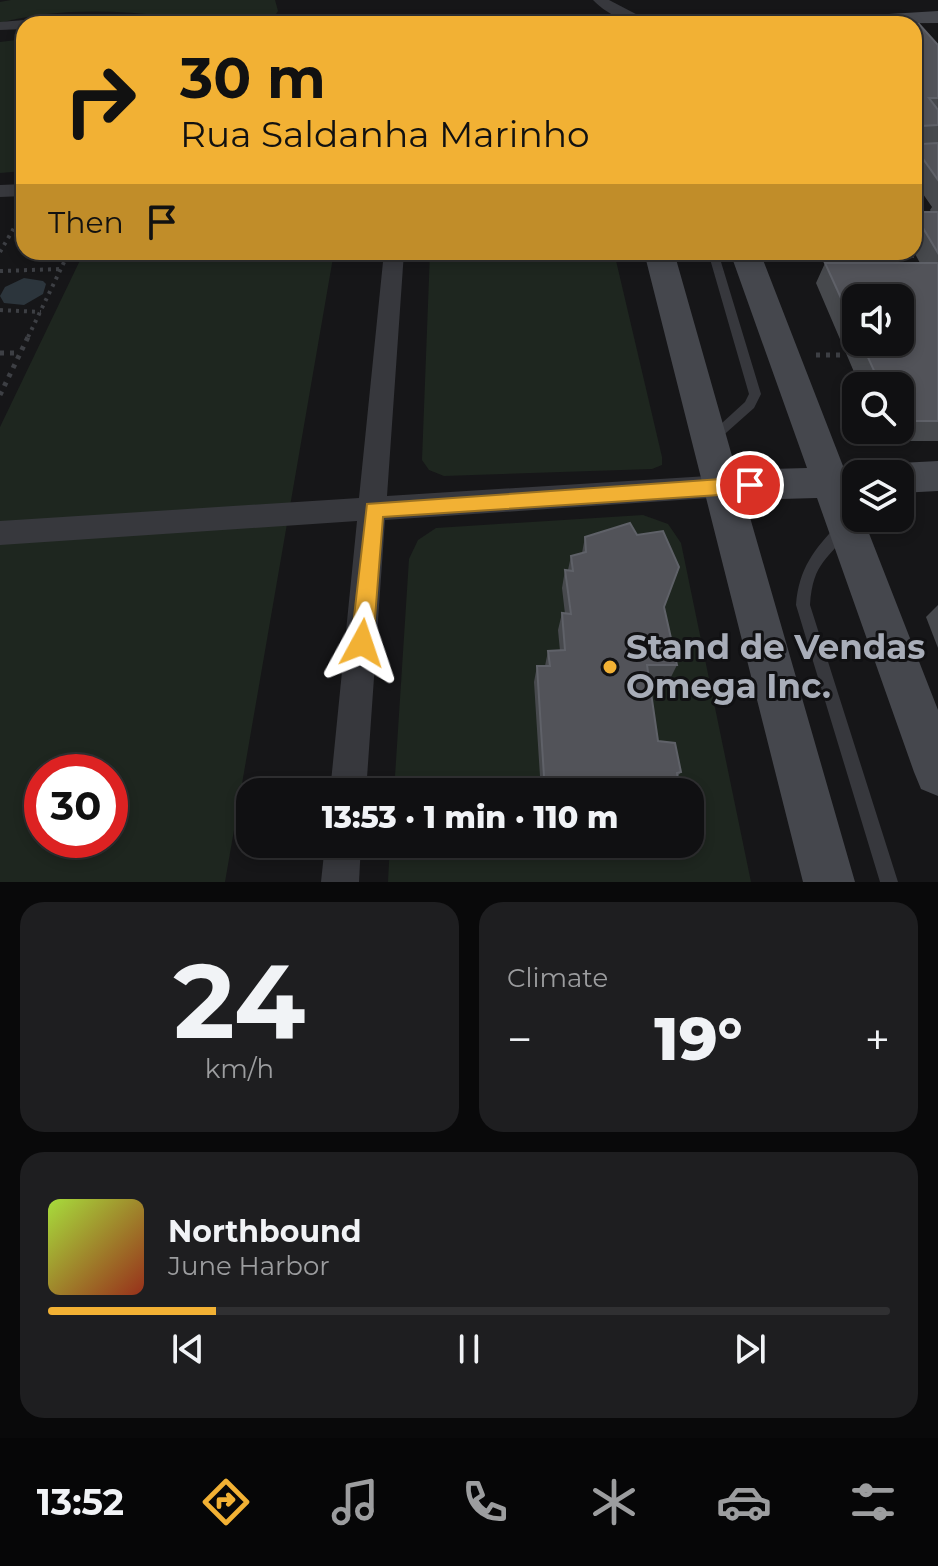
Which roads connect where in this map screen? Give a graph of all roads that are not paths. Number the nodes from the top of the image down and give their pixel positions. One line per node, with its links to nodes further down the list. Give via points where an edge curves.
1 (600, 0): 2 (street)
2 (626, 16)
3 (393, 260): 13 (street)
4 (661, 260): 7 (main road)
5 (715, 260): 7 (lane, via 755,394)
6 (748, 260): 10 (main road)
7 (711, 440): 12 (main road)
8 (938, 476): 9 (main road)
9 (914, 477)
10 (842, 480)
11 (842, 482): 12 (main road)
12 (724, 486): 13 (street); 21 (main road)
13 (374, 509): 16 (street); 18 (street)
14 (842, 529): 22 (lane, via 813,561 804,581 803,605)
15 (850, 532): 17 (main road)
16 (0, 533)
17 (938, 772)
18 (349, 778)
19 (342, 858): 20 (street)
20 (340, 882)
21 (829, 882)
22 (889, 882)

